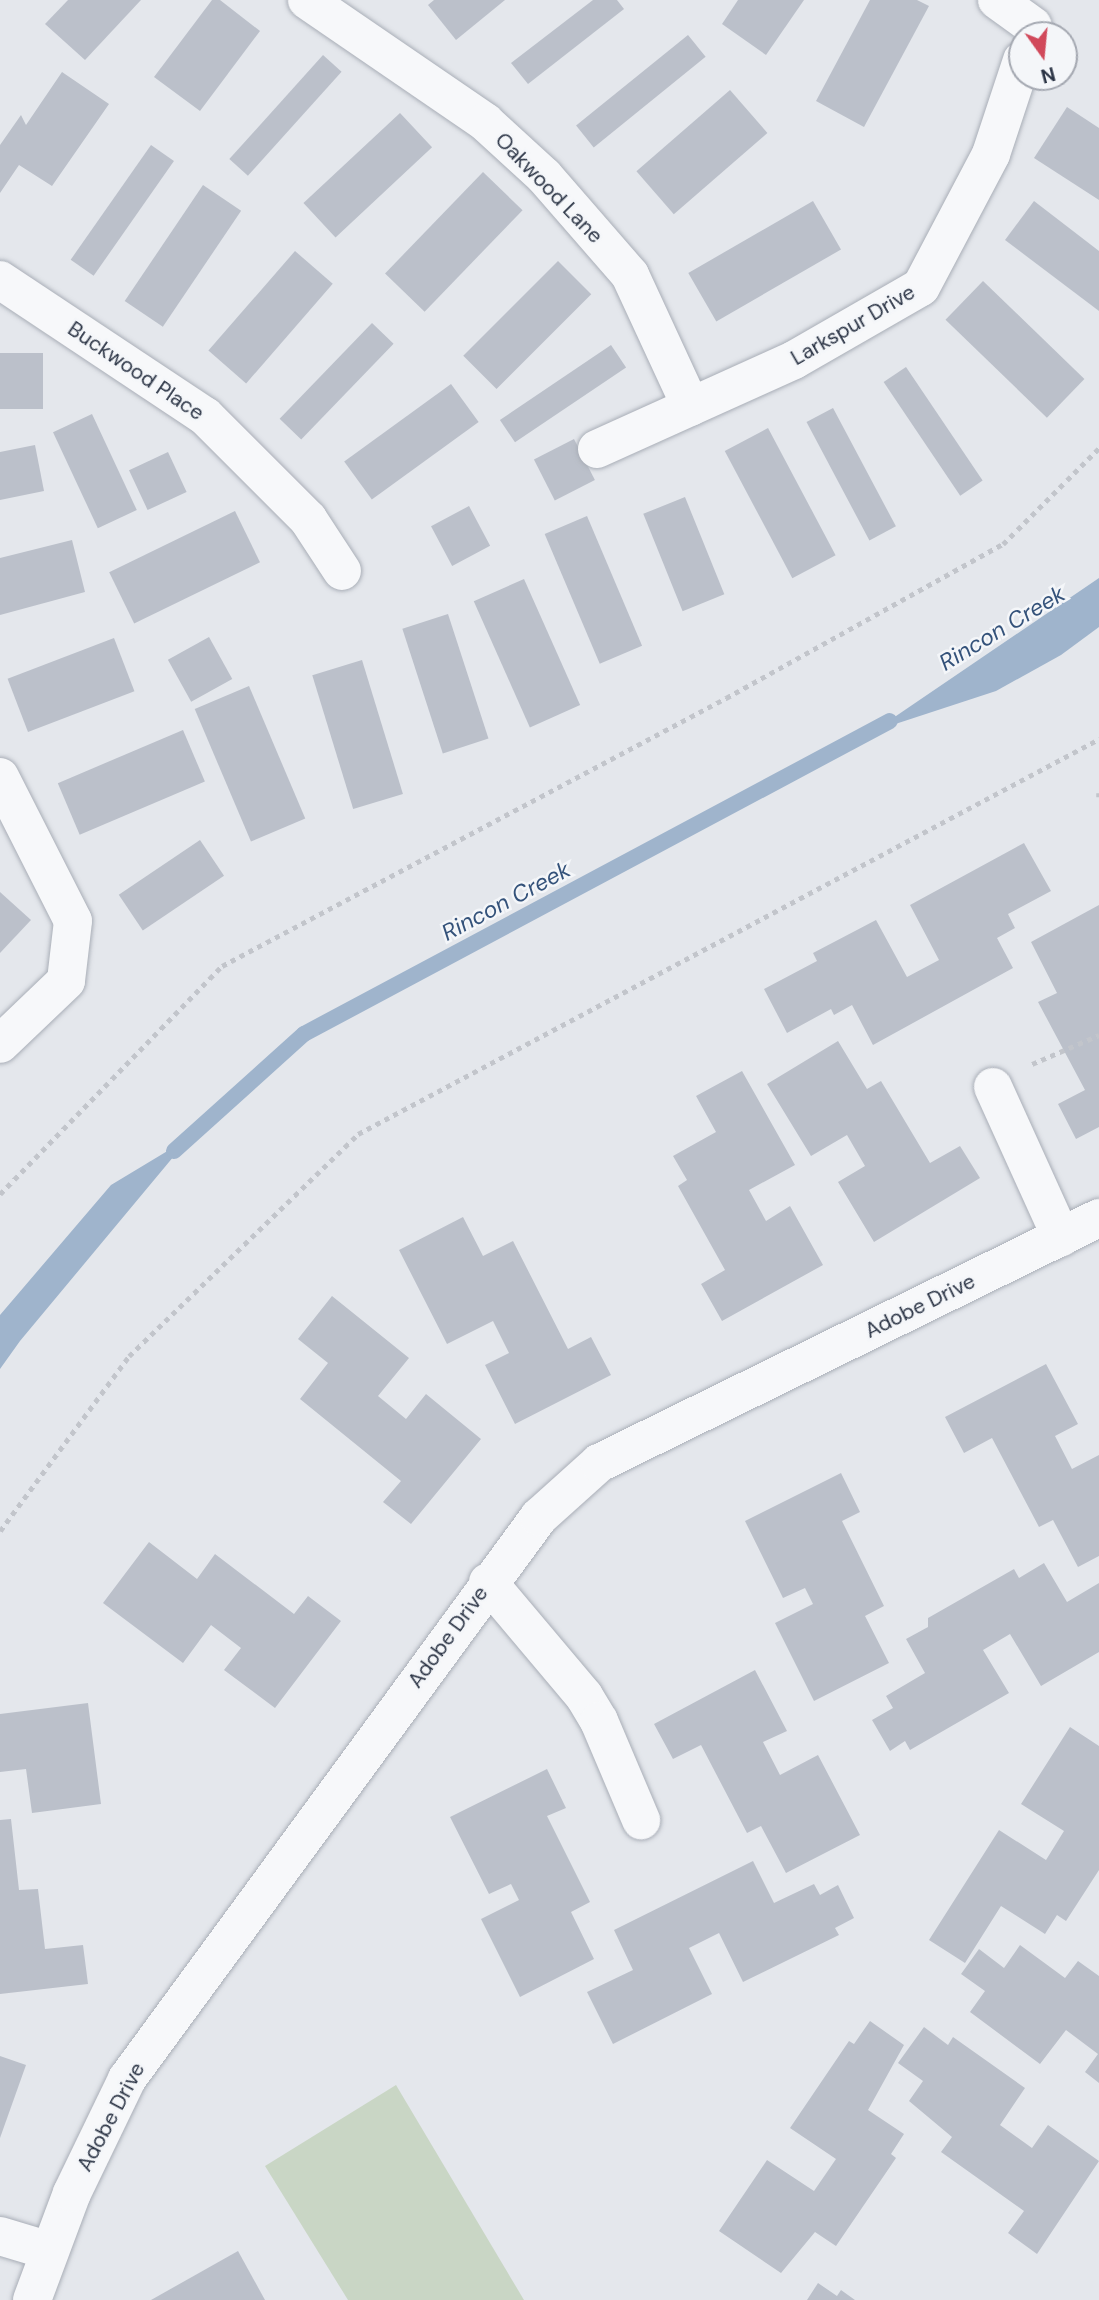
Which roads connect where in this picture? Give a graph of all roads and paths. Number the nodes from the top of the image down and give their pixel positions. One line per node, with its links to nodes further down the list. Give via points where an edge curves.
1 (307, 0): 6 (street, Oakwood Lane, via 485,122 544,176 630,275)
2 (997, 0): 3 (street)
3 (1021, 21)
4 (1011, 91): 6 (street, Larkspur Drive, via 991,154 921,287 794,360)
5 (0, 280): 9 (street, Buckwood Place, via 205,416 308,519)
6 (691, 407): 7 (street, Larkspur Drive)
7 (597, 449)
8 (1099, 449): 15 (path, via 1003,544 726,698 222,966)
9 (342, 571)
10 (1099, 739): 18 (path, via 358,1134 129,1356)
11 (0, 777): 13 (street, via 73,920 66,981)
12 (1099, 1035): 14 (path)
13 (0, 1044)
14 (1007, 1078): 17 (street)
15 (0, 1194)
16 (1099, 1218): 17 (street, Adobe Drive)
17 (1061, 1237): 19 (street, Adobe Drive, via 599,1463 539,1517)
18 (0, 1531)
19 (488, 1582): 20 (street, via 584,1696); 22 (street, Adobe Drive, via 127,2078)
20 (641, 1820)
21 (0, 2236): 22 (street)
22 (50, 2251): 23 (street, Adobe Drive)
23 (32, 2300)

